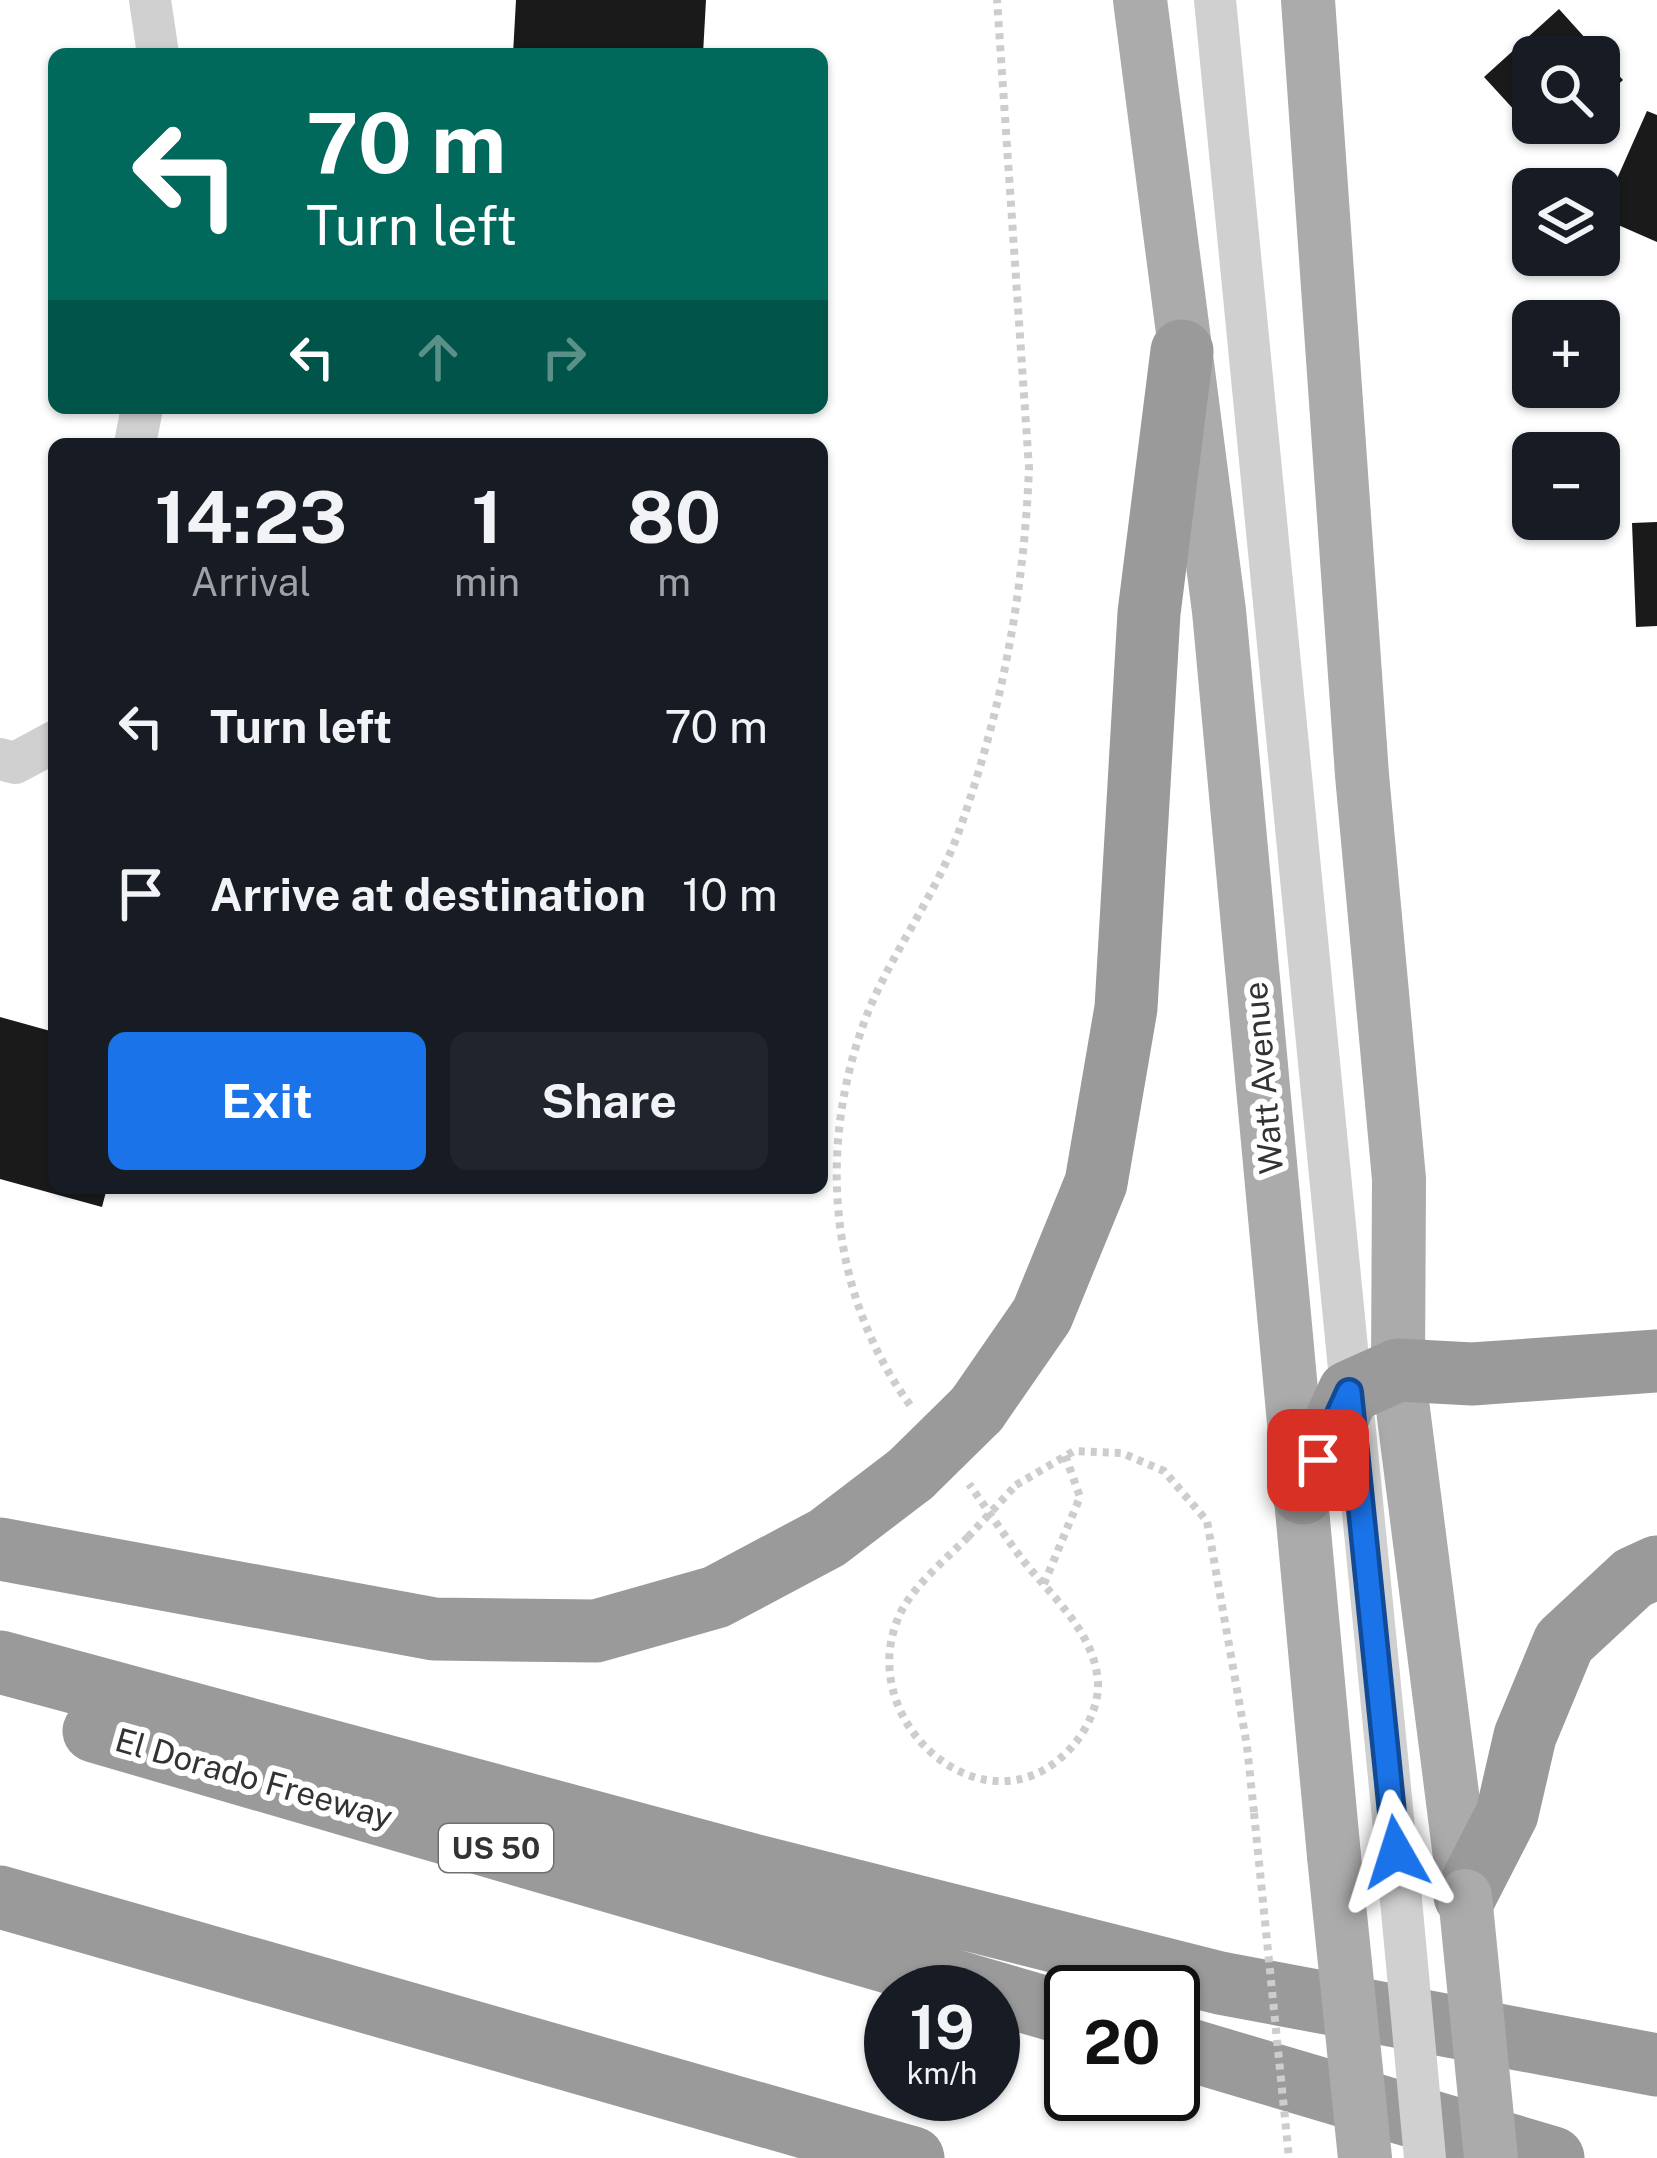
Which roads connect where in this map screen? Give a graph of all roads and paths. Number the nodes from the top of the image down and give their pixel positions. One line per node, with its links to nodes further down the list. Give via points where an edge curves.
1 (150, 0): 6 (street)
2 (997, 0): 12 (path, via 1029,468 1015,624 985,755 917,927 872,1004 838,1131 841,1244 881,1365)
3 (1140, 0): 7 (main road, Watt Avenue)
4 (1215, 0): 11 (street)
5 (1308, 0): 11 (main road, via 1399,1179)
6 (157, 48)
7 (1182, 351): 14 (highway, bridge, via 1149,613 1126,1008 1096,1183 1042,1315); 15 (main road, Watt Avenue, via 1219,611)
8 (48, 745): 9 (street, via 15,763)
9 (0, 759)
10 (1657, 1361): 11 (highway)
11 (1373, 1381): 15 (highway); 21 (main road); 29 (street, bridge, via 1401,1900)
12 (913, 1408)
13 (1065, 1455): 18 (path, via 1080,1497); 18 (path, bridge, via 1016,1486 897,1618 890,1681 901,1713 926,1748 960,1774 1012,1784 1056,1767 1088,1726 1098,1684 1086,1640); 27 (path, bridge, via 1122,1454 1164,1472 1207,1521 1244,1728)
14 (936, 1474): 16 (highway, via 716,1597 596,1631 434,1629); 18 (path)
15 (1303, 1493): 28 (main road, Watt Avenue, bridge)
16 (0, 1549)
17 (1657, 1567): 21 (highway, via 1633,1578 1564,1642 1525,1736 1507,1814)
18 (1044, 1583)
19 (0, 1662): 25 (highway, via 1220,1984)
20 (0, 1704): 23 (highway, El Dorado Freeway / US 50)
21 (1465, 1896): 30 (main road, bridge)
22 (0, 1897): 26 (highway)
23 (1044, 2007)
24 (1200, 2053): 31 (highway)
25 (1657, 2065)
26 (913, 2158)
27 (1289, 2158)
28 (1365, 2158)
29 (1425, 2158)
30 (1491, 2158)
31 (1553, 2158)

